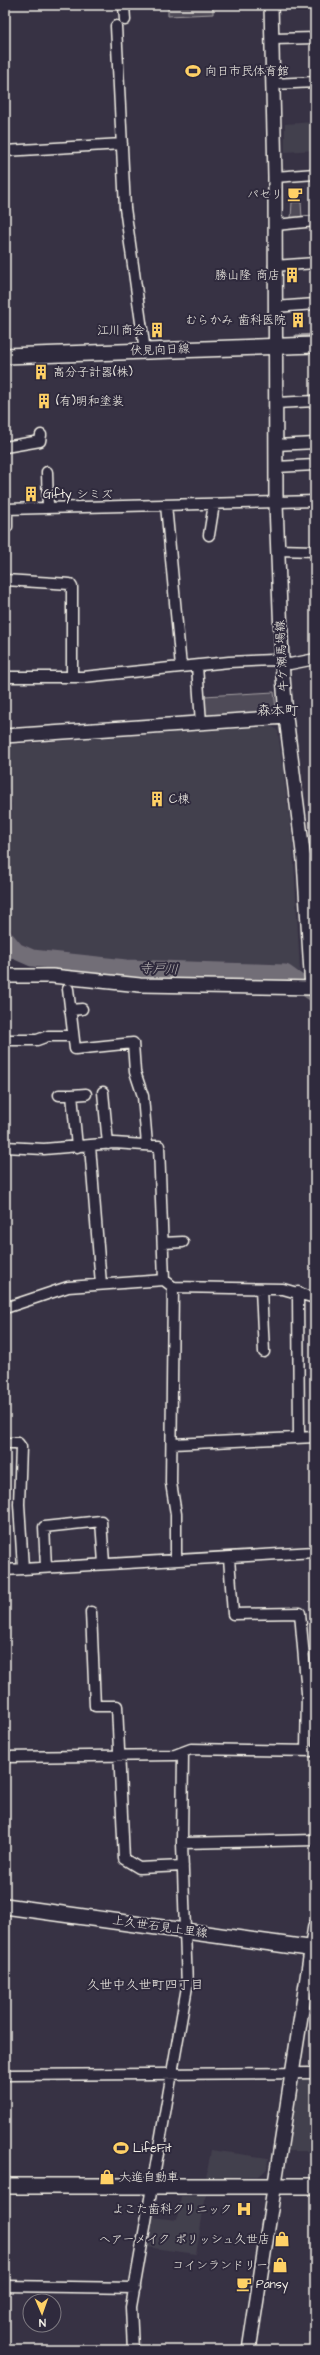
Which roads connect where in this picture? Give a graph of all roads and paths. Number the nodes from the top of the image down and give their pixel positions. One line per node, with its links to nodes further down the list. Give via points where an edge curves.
1 (124, 5): 3 (street)
2 (271, 5): 6 (street, 牛ケ瀬馬場線)
3 (125, 20)
4 (116, 26): 9 (street)
5 (315, 38): 6 (street)
6 (273, 39): 8 (street, 牛ケ瀬馬場線)
7 (315, 82): 8 (street)
8 (273, 84): 12 (street, 牛ケ瀬馬場線)
9 (122, 144): 10 (street); 21 (street, via 125,208)
10 (5, 151)
11 (315, 174): 12 (street)
12 (275, 177): 14 (street, 牛ケ瀬馬場線)
13 (315, 221): 14 (street)
14 (276, 225): 16 (street, 牛ケ瀬馬場線)
15 (315, 263): 16 (street)
16 (274, 266): 18 (street, 牛ケ瀬馬場線)
17 (315, 304): 18 (street)
18 (275, 307): 20 (street, 牛ケ瀬馬場線)
19 (315, 345): 20 (main road, 伏見向日線)
20 (276, 347): 21 (main road, 伏見向日線); 24 (street, 牛ケ瀬馬場線)
21 (145, 351): 22 (main road, 伏見向日線)
22 (5, 356)
23 (315, 401): 24 (street)
24 (276, 403): 27 (street, 牛ケ瀬馬場線)
25 (41, 435): 28 (street, via 40,441)
26 (315, 442): 27 (street)
27 (276, 445): 30 (street, 牛ケ瀬馬場線)
28 (5, 447)
29 (315, 465): 30 (street)
30 (276, 467): 34 (street, 牛ケ瀬馬場線)
31 (47, 472): 36 (street)
32 (315, 501): 34 (street, via 286,500)
33 (214, 504): 34 (street); 35 (street); 39 (street)
34 (276, 504): 40 (street, 牛ケ瀬馬場線)
35 (166, 506): 36 (street); 46 (street)
36 (48, 507): 37 (street)
37 (6, 509): 38 (street)
38 (7, 527)
39 (209, 535)
40 (278, 550): 41 (street); 44 (street, 牛ケ瀬馬場線)
41 (315, 551)
42 (5, 580): 47 (street, via 70,584)
43 (315, 659): 44 (street, via 290,664)
44 (282, 662): 45 (street, via 273,660); 49 (street, 牛ケ瀬馬場線)
45 (198, 666): 46 (street); 50 (street)
46 (181, 667): 47 (street)
47 (72, 676): 48 (street)
48 (5, 677)
49 (286, 717): 50 (street); 53 (street, 牛ケ瀬馬場線, via 304,860)
50 (201, 723): 51 (street)
51 (5, 736)
52 (5, 976): 53 (street, via 52,976 140,985)
53 (313, 988)
54 (68, 989): 56 (street)
55 (82, 1009): 56 (street)
56 (70, 1010): 57 (street)
57 (72, 1036): 58 (street); 64 (street, via 75,1049 133,1043)
58 (5, 1040)
59 (103, 1092): 63 (street)
60 (86, 1094): 62 (street)
61 (59, 1095): 62 (street)
62 (72, 1095): 67 (street)
63 (108, 1144): 64 (street); 65 (street)
64 (147, 1145): 69 (street, via 159,1146)
65 (90, 1146): 67 (street); 71 (street)
66 (5, 1147): 67 (street)
67 (77, 1147)
68 (183, 1242): 69 (street)
69 (162, 1243): 70 (street)
70 (164, 1280): 71 (street); 72 (street)
71 (101, 1284): 76 (street, via 68,1287)
72 (173, 1287): 73 (street); 81 (street)
73 (261, 1289): 74 (street); 77 (street)
74 (298, 1292): 75 (street); 78 (street)
75 (315, 1298)
76 (5, 1308)
77 (264, 1352)
78 (299, 1437): 79 (street); 81 (street)
79 (315, 1437)
80 (5, 1443): 87 (street, via 18,1443 21,1447 19,1504)
81 (173, 1444): 84 (street, via 171,1483 176,1514)
82 (315, 1552): 83 (street)
83 (229, 1558): 84 (street); 90 (street, via 232,1614 300,1613)
84 (176, 1560): 85 (street)
85 (104, 1563): 86 (street); 86 (street, via 101,1521 44,1527)
86 (46, 1567): 87 (street)
87 (23, 1568): 88 (street)
88 (5, 1570)
89 (91, 1612): 92 (street, via 95,1706 117,1706)
90 (310, 1751): 91 (street, via 191,1749)
91 (182, 1752): 92 (street, via 176,1755); 95 (street)
92 (119, 1755): 93 (street); 96 (street, via 124,1859 139,1868)
93 (5, 1757)
94 (315, 1840): 95 (street)
95 (182, 1843): 96 (street)
96 (183, 1866): 99 (street)
97 (5, 1906): 99 (main road, 上久世石見上里線)
98 (315, 1926): 100 (street)
99 (187, 1931): 100 (main road, 上久世石見上里線); 103 (street, via 187,1987)
100 (313, 1949): 101 (street)
101 (292, 2073): 102 (street); 103 (street); 107 (street)
102 (315, 2073)
103 (173, 2074): 104 (street); 105 (street)
104 (5, 2075)
105 (154, 2185): 106 (main road); 107 (main road); 110 (street)
106 (5, 2186)
107 (274, 2186): 108 (main road); 112 (street)
108 (315, 2186)
109 (5, 2286): 110 (street)
110 (135, 2288): 111 (street, via 131,2307)
111 (132, 2350)
112 (249, 2350)

